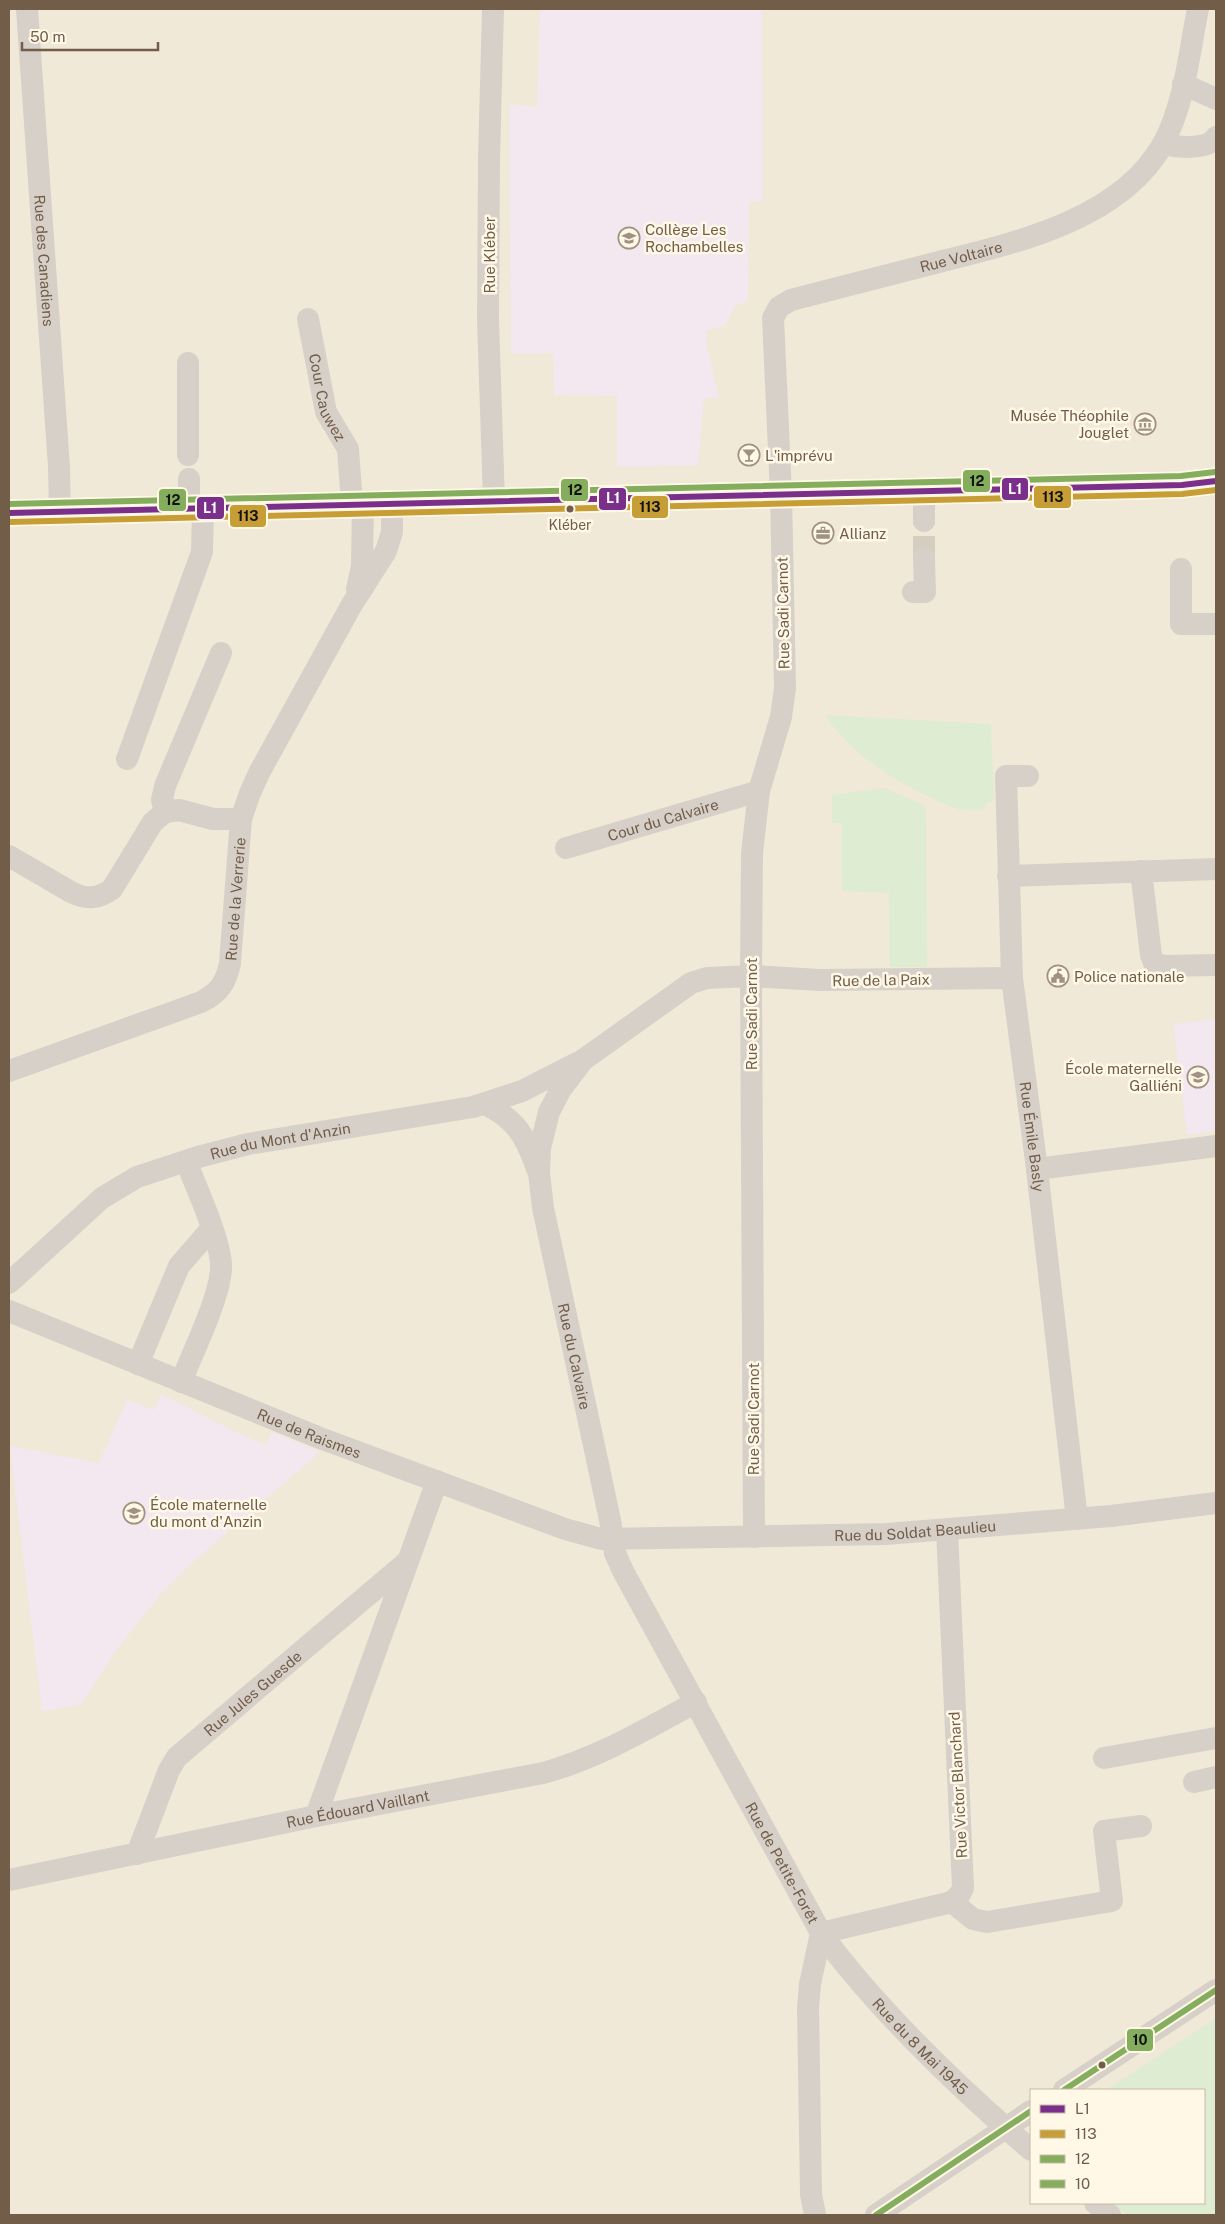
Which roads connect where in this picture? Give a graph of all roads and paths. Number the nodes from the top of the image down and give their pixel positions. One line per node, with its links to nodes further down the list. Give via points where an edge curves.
1 (27, 9): 21 (street, Rue des Canadiens)
2 (493, 9): 17 (street, Rue Kléber, via 488,320)
3 (1198, 9): 4 (street, Rue Voltaire)
4 (1183, 84): 5 (street); 7 (street, Rue Voltaire)
5 (1216, 99)
6 (1216, 137): 7 (street, via 1186,148)
7 (1163, 144): 16 (street, Rue Voltaire, via 1143,170 1122,189 1059,227 1010,244 792,300 779,307 772,326)
8 (308, 319): 18 (street, Cour Cauwez, via 326,412 348,449)
9 (188, 363): 10 (street)
10 (188, 455)
11 (189, 479): 20 (street)
12 (1216, 481): 13 (main road)
13 (1182, 485): 14 (main road); 15 (main road)
14 (1216, 488)
15 (924, 491): 16 (main road); 23 (street)
16 (781, 494): 17 (main road); 32 (street, Rue Sadi Carnot, via 784,697)
17 (494, 501): 19 (main road)
18 (358, 504): 19 (main road); 20 (main road); 27 (street, Rue de la Verrerie, via 362,566)
19 (392, 504): 27 (street, Rue de la Verrerie, via 392,532 386,551)
20 (196, 508): 21 (main road); 30 (street, via 202,552)
21 (60, 512): 22 (main road)
22 (9, 514)
23 (924, 521)
24 (924, 558): 26 (street, via 925,592)
25 (1181, 569): 28 (street, via 1181,624)
26 (913, 592)
27 (351, 606): 34 (street, Rue de la Verrerie, via 259,773)
28 (1216, 624)
29 (221, 653): 33 (street, via 165,786 162,800)
30 (127, 759)
31 (1028, 776): 39 (street, Rue Émile Basly, via 1006,776)
32 (759, 791): 35 (street, Cour du Calvaire); 41 (street, Rue Sadi Carnot, via 752,854)
33 (165, 812): 34 (street, via 179,810 213,819); 36 (street, via 153,822 112,889 98,897 79,896)
34 (241, 819): 44 (street, Rue de la Verrerie, via 230,963 220,989 201,1002)
35 (566, 848)
36 (9, 856)
37 (1216, 870): 38 (street)
38 (1141, 871): 39 (street); 40 (street, via 1150,955 1154,963)
39 (1008, 876): 42 (street, Rue Émile Basly)
40 (1216, 966)
41 (751, 976): 42 (street, Rue de la Paix, via 820,980); 43 (street, Rue du Calvaire, via 707,978 691,983); 59 (street, Rue Sadi Carnot)
42 (1012, 978): 48 (street, Rue Émile Basly)
43 (583, 1060): 45 (street, Rue du Mont d'Anzin, via 522,1091); 49 (street, Rue du Calvaire, via 561,1089 549,1112 541,1143)
44 (9, 1071)
45 (485, 1104): 47 (street, Rue du Mont d'Anzin, via 264,1141); 49 (street, Rue du Calvaire, via 504,1114 517,1126)
46 (1216, 1146): 48 (street)
47 (186, 1161): 50 (street); 51 (street, Rue du Mont d'Anzin, via 137,1177 108,1194)
48 (1037, 1169): 57 (street, Rue Émile Basly)
49 (539, 1173): 60 (street, Rue du Calvaire, via 543,1208)
50 (211, 1229): 53 (street, via 179,1266); 54 (street, via 221,1265 220,1278)
51 (9, 1283)
52 (9, 1311): 53 (street, Rue de Raismes)
53 (138, 1364): 54 (street, Rue de Raismes)
54 (181, 1382): 55 (street, Rue de Raismes)
55 (437, 1481): 60 (street, Rue de Raismes, via 565,1529); 61 (street, Rue Jules Guesde)
56 (1216, 1503): 57 (street, Rue du Soldat Beaulieu)
57 (1077, 1519): 58 (street, Rue du Soldat Beaulieu)
58 (947, 1530): 59 (street, Rue du Soldat Beaulieu); 71 (street, Rue Victor Blanchard, via 963,1888)
59 (754, 1537): 60 (street, Rue du Soldat Beaulieu)
60 (613, 1540): 62 (street, Rue de Petite-Forêt, via 623,1571)
61 (408, 1561): 67 (street, Rue Jules Guesde); 69 (street, Rue Jules Guesde, via 177,1757)
62 (696, 1702): 67 (street, Rue Édouard Vaillant, via 608,1750 543,1773); 72 (street, Rue de Petite-Forêt)
63 (1216, 1738): 64 (street)
64 (1104, 1758)
65 (1216, 1777): 66 (street)
66 (1194, 1782)
67 (316, 1816): 69 (street, Rue Édouard Vaillant)
68 (1141, 1826): 71 (street, via 1104,1831 1112,1901 987,1922 973,1919)
69 (137, 1854): 70 (street, Rue Édouard Vaillant)
70 (9, 1880)
71 (952, 1902): 72 (street)
72 (821, 1933): 76 (street, Rue du 8 Mai 1945, via 858,1981 944,2070); 79 (street, Rue de Petite-Forêt, via 808,2008 811,2194)
73 (1216, 1990): 74 (street)
74 (1066, 2089)
75 (1030, 2112): 76 (street)
76 (1006, 2128): 77 (street, Rue du 8 Mai 1945); 80 (street)
77 (1030, 2149)
78 (1096, 2204): 81 (street)
79 (815, 2215)
80 (876, 2215)
81 (1110, 2215)

